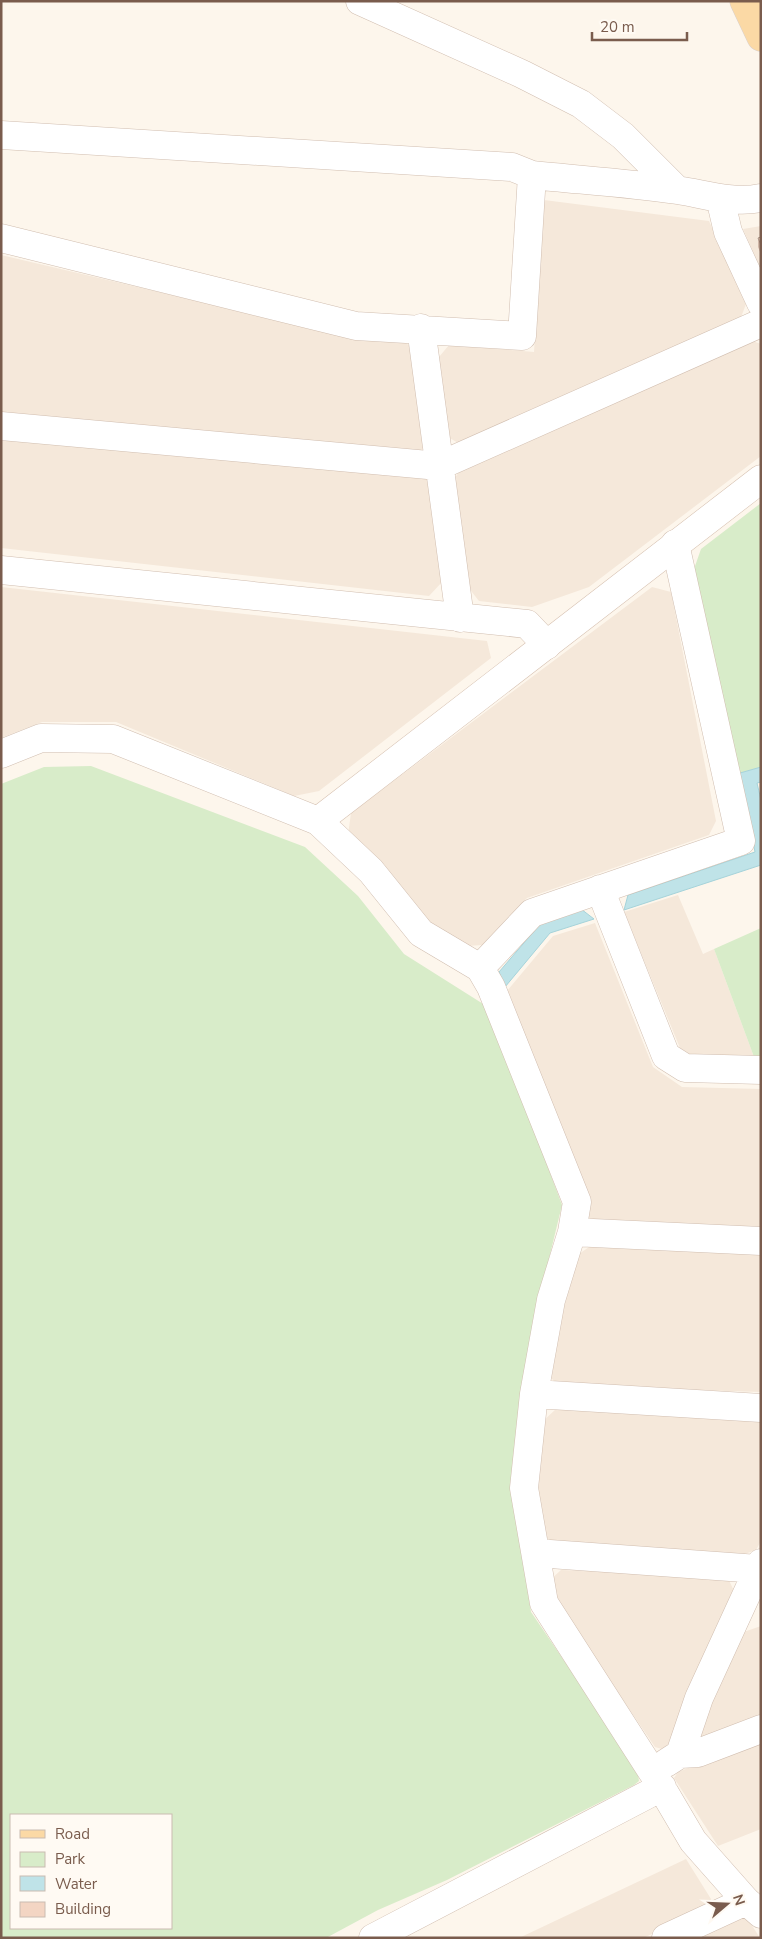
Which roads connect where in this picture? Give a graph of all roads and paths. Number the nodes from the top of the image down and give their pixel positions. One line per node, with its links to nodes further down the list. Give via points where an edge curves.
1 (360, 1): 6 (street, via 522,74 580,104 623,136)
2 (744, 1): 3 (main road)
3 (761, 37)
4 (1, 135): 5 (street, via 512,167)
5 (532, 176): 6 (street); 12 (street, via 522,336)
6 (677, 190): 7 (street)
7 (720, 198): 8 (street); 10 (street, via 728,232)
8 (761, 198)
9 (1, 238): 12 (street, via 356,326)
10 (761, 303)
11 (761, 323): 14 (street)
12 (421, 328): 14 (street)
13 (1, 426): 14 (street)
14 (439, 466): 18 (street)
15 (761, 479): 16 (street)
16 (675, 544): 19 (street); 22 (street, via 741,841)
17 (1, 570): 18 (street)
18 (460, 618): 19 (street, via 527,624)
19 (546, 644): 21 (street)
20 (1, 754): 21 (street, via 42,738 113,739)
21 (318, 821): 23 (street, via 370,871 421,933)
22 (600, 890): 23 (street, via 532,913); 24 (street, via 666,1056 685,1068)
23 (480, 968): 25 (street, via 491,986 577,1202)
24 (761, 1070)
25 (572, 1232): 26 (street); 27 (street, via 551,1300)
26 (761, 1241)
27 (534, 1394): 28 (street); 29 (street, via 524,1488)
28 (761, 1408)
29 (536, 1553): 30 (street); 33 (street, via 544,1603)
30 (760, 1566): 32 (street, via 699,1698)
31 (761, 1728): 32 (street, via 698,1753)
32 (680, 1754): 33 (street)
33 (657, 1780): 34 (street, via 694,1841); 35 (street)
34 (754, 1907): 36 (street)
35 (373, 1938)
36 (666, 1938)

